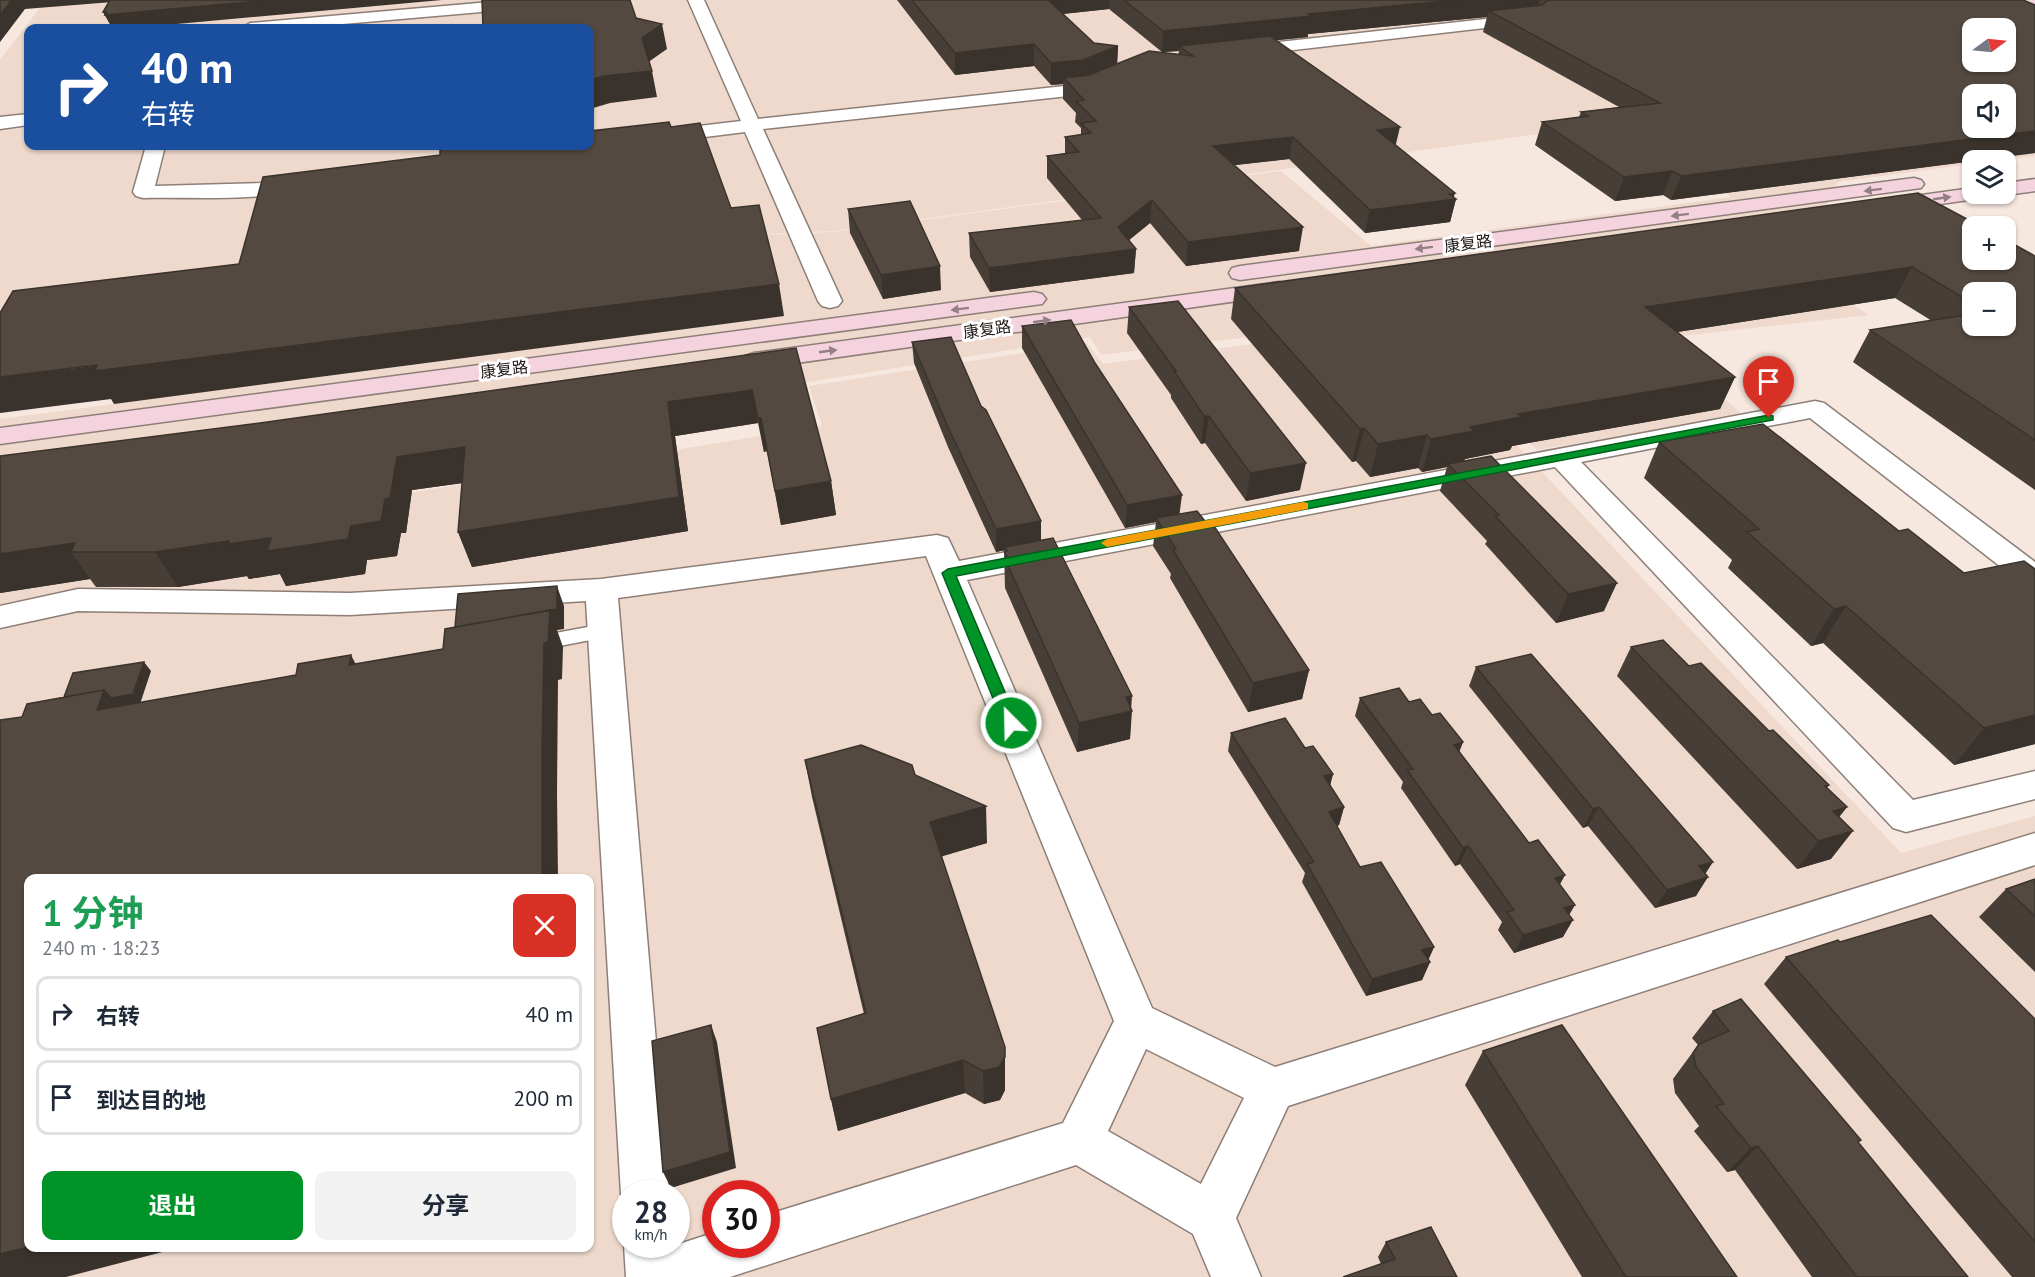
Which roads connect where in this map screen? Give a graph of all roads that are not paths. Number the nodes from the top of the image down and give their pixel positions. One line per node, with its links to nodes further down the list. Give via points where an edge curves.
1 (563, 0): 6 (street)
2 (696, 0): 11 (street)
3 (2018, 6): 4 (main road)
4 (2035, 13)
5 (1535, 19): 7 (street)
6 (295, 24)
7 (1220, 53)
8 (1119, 75): 11 (street, via 1088,89)
9 (24, 120): 10 (street)
10 (0, 123)
11 (753, 125): 12 (street); 23 (street)
12 (636, 140)
13 (154, 150): 17 (street, via 143,192 262,189)
14 (2035, 168): 15 (main road)
15 (2016, 171)
16 (1962, 178): 21 (main road, 康复路, one-way to 21)
17 (321, 181)
18 (2035, 185): 19 (main road)
19 (2016, 188)
20 (1962, 196): 24 (main road, 康复路, one-way to 20)
21 (1142, 285)
22 (1059, 296): 25 (main road, 康复路, one-way to 25)
23 (830, 301)
24 (732, 364)
25 (0, 436)
26 (1561, 457): 27 (street); 28 (street, via 1815,409); 33 (street, via 1906,817)
27 (948, 573): 29 (street, via 937,545); 35 (street)
28 (2035, 578)
29 (601, 590): 30 (street, via 350,604 78,600); 31 (street)
30 (0, 618)
31 (604, 631): 32 (lane); 38 (street)
32 (511, 648)
33 (2035, 785)
34 (2035, 849): 36 (street)
35 (1136, 1022): 36 (street); 37 (street)
36 (1273, 1089): 39 (street)
37 (1079, 1141): 39 (street); 40 (street)
38 (644, 1180)
39 (1211, 1217): 44 (street)
40 (780, 1236)
41 (650, 1258): 43 (street)
42 (711, 1258): 43 (street)
43 (651, 1277)
44 (1236, 1277)

